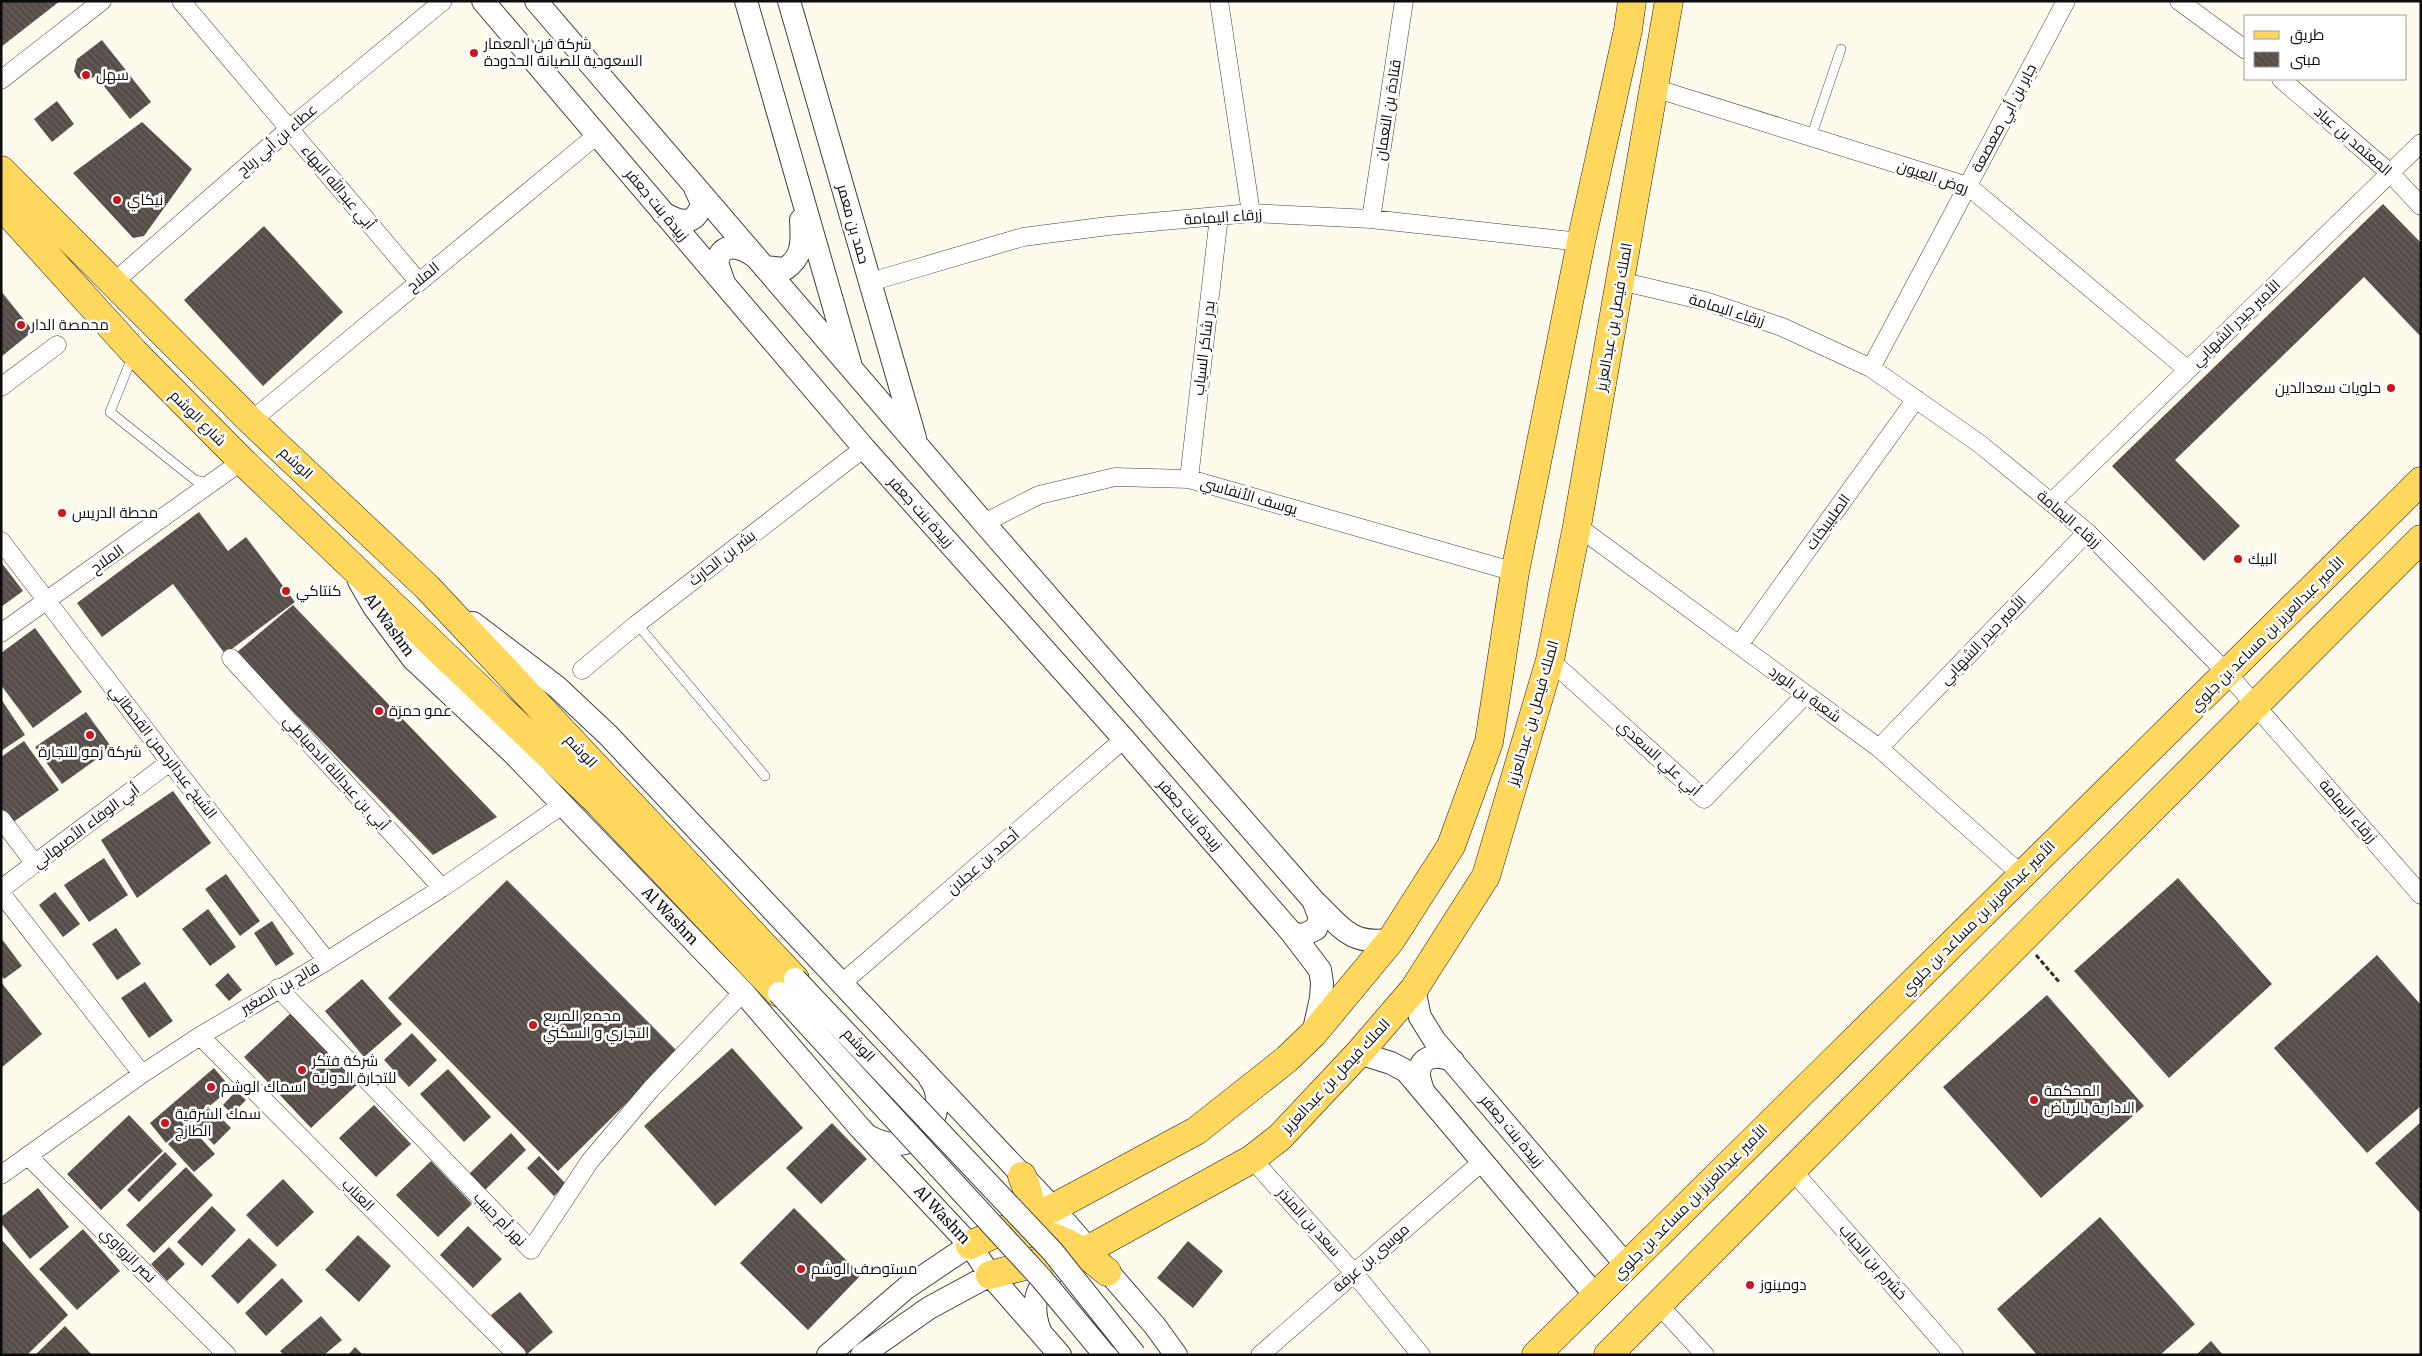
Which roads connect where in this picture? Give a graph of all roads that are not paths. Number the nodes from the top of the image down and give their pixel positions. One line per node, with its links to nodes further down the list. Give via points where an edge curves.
1 (102, 1): 16 (street)
2 (181, 1): 19 (street, أبي عبدالله البهاء)
3 (443, 1): 19 (street, عطاء بن أبي رباح)
4 (483, 1): 20 (street, زبيدة بنت جعفر)
5 (536, 1): 25 (street)
6 (746, 1): 27 (street)
7 (789, 1): 39 (street, حمد بن معمر)
8 (1219, 1): 31 (street)
9 (1404, 1): 33 (street, قتادة بن النعمان)
10 (1632, 1): 34 (main road)
11 (1670, 1): 18 (main road, الملك فيصل بن عبدالعزيز)
12 (2066, 1): 26 (street, جابر بن أبي صعصعة)
13 (2190, 4): 14 (street)
14 (2244, 48)
15 (1841, 49): 21 (lane)
16 (1, 80)
17 (2282, 80): 24 (street, المعتمد بن عباد)
18 (1654, 88): 21 (street, روض العيون); 37 (main road, الملك فيصل بن عبدالعزيز)
19 (289, 129): 36 (street, أبي عبدالله البهاء); 38 (street, عطاء بن أبي رباح)
20 (597, 135): 30 (street, زبيدة بنت جعفر); 36 (street, الملاح)
21 (1811, 137): 26 (street, روض العيون)
22 (2421, 143): 24 (street, الأمير حيدر الشهابي)
23 (1, 170): 38 (main road, الوشم)
24 (2390, 173): 29 (street, المعتمد بن عباد); 45 (street, الأمير حيدر الشهابي)
25 (692, 184): 30 (street, via 702,203 692,220 681,222); 35 (street)
26 (1968, 186): 43 (street, جابر بن أبي صعصعة); 45 (street, روض العيون)
27 (800, 189): 35 (street, via 802,245 798,257 786,269); 44 (street)
28 (1, 205): 42 (main road, شارع الوشم)
29 (2421, 206)
30 (663, 213): 40 (street, زبيدة بنت جعفر)
31 (1251, 213): 32 (street, زرقاء اليمامة); 33 (street, زرقاء اليمامة)
32 (1219, 216): 39 (street, زرقاء اليمامة, via 1023,237); 52 (street, بدر شاكر السياب)
33 (1371, 219): 34 (street, زرقاء اليمامة)
34 (1581, 242): 62 (main road)
35 (759, 262): 40 (street, via 738,247 721,252 717,269); 44 (street)
36 (418, 281): 48 (street, الملاح)
37 (1620, 281): 43 (street, زرقاء اليمامة, via 1705,301 1782,327); 57 (main road, الملك فيصل بن عبدالعزيز)
38 (114, 282): 48 (main road, الوشم)
39 (870, 282): 49 (street, حمد بن معمر)
40 (727, 288): 50 (street, زبيدة بنت جعفر)
41 (57, 345): 46 (street)
42 (134, 352): 51 (main road, شارع الوشم); 54 (lane, via 110,412 195,480)
43 (1871, 368): 47 (street, زرقاء اليمامة)
44 (852, 370): 49 (street)
45 (2188, 370): 55 (street, الأمير حيدر الشهابي)
46 (1, 387)
47 (1916, 399): 55 (street, زرقاء اليمامة, via 1980,444); 68 (street, الصليبيخات)
48 (251, 421): 63 (main road, الوشم)
49 (918, 446): 56 (street)
50 (864, 448): 66 (street, بشر بن الحارث); 75 (street, زبيدة بنت جعفر)
51 (242, 461): 54 (street, الملاح); 61 (main road, شارع الوشم)
52 (1189, 479): 56 (street, يوسف الأنفاسي, via 1115,477 1039,496); 62 (street, يوسف الأنفاسي)
53 (2421, 481): 72 (main road, الأمير عبدالعزيز بن مساعد بن جلوي)
54 (213, 483): 64 (street, الملاح)
55 (2051, 503): 58 (street, زرقاء اليمامة)
56 (984, 523): 87 (street)
57 (1577, 526): 68 (street, شعبة بن الورد); 70 (main road, الملك فيصل بن عبدالعزيز)
58 (2087, 532): 72 (street, زرقاء اليمامة); 76 (street, الأمير حيدر الشهابي)
59 (1, 541): 64 (street, الشيخ عبدالرحمن القحطاني)
60 (2419, 546): 74 (main road)
61 (347, 560): 65 (main road, شارع الوشم); 79 (street, Al Washm, via 374,607 413,658 513,753)
62 (1515, 572): 89 (main road, via 1488,742 1451,846)
63 (427, 587): 91 (street, via 557,687 608,734); 92 (main road, الوشم)
64 (47, 602): 67 (street, الملاح); 77 (street, الشيخ عبدالرحمن القحطاني)
65 (407, 619): 92 (main road, الوشم)
66 (637, 624): 71 (street, بشر بن الحارث); 78 (lane)
67 (1, 633)
68 (1739, 645): 73 (street, شعبة بن الورد)
69 (231, 658): 83 (street, أبي بن عبداللة الدمياطي)
70 (1550, 660): 73 (street, أبي علي السعدي, via 1704,799); 94 (main road, الملك فيصل بن عبدالعزيز, via 1486,876)
71 (582, 670)
72 (2228, 673): 74 (street, زرقاء اليمامة); 82 (main road, الأمير عبدالعزيز بن مساعد بن جلوي)
73 (1806, 694): 76 (street, شعبة بن الورد)
74 (2255, 705): 86 (street, زرقاء اليمامة); 107 (main road)
75 (1124, 739): 88 (street, زبيدة بنت جعفر); 91 (street, أحمد بن عجلان)
76 (1878, 748): 82 (street, شعبة بن الورد)
77 (170, 762): 81 (street, أبي الوفاء الأصبهاني); 90 (street, الشيخ عبدالرحمن القحطاني)
78 (765, 776)
79 (562, 805): 83 (street, فالح بن الصغير); 95 (street, Al Washm)
80 (1, 818): 81 (street)
81 (35, 864): 84 (street, أبي الوفاء الأصبهاني)
82 (2022, 875): 113 (main road, الأمير عبدالعزيز بن مساعد بن جلوي)
83 (442, 888): 90 (street, فالح بن الصغير)
84 (1, 889)
85 (1, 893): 101 (street)
86 (2421, 895)
87 (1313, 900): 88 (street, via 1320,918 1316,929 1301,936); 89 (street, via 1351,936 1371,942)
88 (1291, 932): 96 (street, زبيدة بنت جعفر, via 1320,970 1321,998)
89 (1390, 940): 96 (main road)
90 (327, 960): 93 (street, فالح بن الصغير)
91 (841, 984): 100 (street)
92 (787, 986): 125 (street, الوشم, bridge); 126 (street, الوشم, bridge, via 1053,1252)
93 (278, 988): 95 (street, نهر أم حبيب, via 531,1250 590,1161 651,1088); 97 (street, فالح بن الصغير)
94 (1414, 989): 98 (main road, الملك فيصل بن عبدالعزيز); 99 (street, زبيدة بنت جعفر, via 1420,1017)
95 (744, 992): 103 (street, Al Washm)
96 (1313, 1034): 110 (main road, via 1287,1059 1196,1131)
97 (200, 1036): 101 (street, فالح بن الصغير); 121 (street, العناب)
98 (1359, 1054): 102 (street, via 1406,1071); 105 (main road, الملك فيصل بن عبدالعزيز, via 1280,1137)
99 (1453, 1062): 102 (street, via 1443,1056 1425,1060 1419,1077); 113 (street, زبيدة بنت جعفر)
100 (924, 1071): 103 (street, via 937,1096 933,1124 923,1134 911,1142 890,1144 870,1137); 109 (street)
101 (142, 1074): 104 (street, فالح بن الصغير)
102 (1423, 1091): 106 (street)
103 (860, 1128): 111 (street, Al Washm)
104 (28, 1156): 108 (street, فالح بن الصغير); 120 (street, نصر الزواوي)
105 (1252, 1159): 112 (main road, الملك فيصل بن عبدالعزيز); 115 (street, سعد بن المنذر)
106 (1483, 1162): 115 (street, موسى بن عرفة); 117 (street)
107 (1792, 1170): 118 (main road); 133 (street, خشرم بن الحباب)
108 (1, 1175)
109 (1022, 1176): 110 (main road)
110 (1038, 1219): 111 (main road); 112 (main road, via 1056,1238); 116 (main road, via 1012,1259)
111 (970, 1245): 116 (street, Al Washm); 122 (street, via 906,1288)
112 (1086, 1250): 114 (main road); 116 (main road, الملك فيصل بن عبدالعزيز)
113 (1626, 1265): 117 (main road, الأمير عبدالعزيز بن مساعد بن جلوي)
114 (1107, 1272): 119 (street, via 1079,1263 1063,1266 1050,1274 1034,1302 1035,1318); 127 (street)
115 (1354, 1273): 128 (street, موسى بن عرفة); 129 (street, سعد بن المنذر)
116 (990, 1275): 119 (street); 123 (street, via 930,1308)
117 (1595, 1295): 130 (main road, الأمير عبدالعزيز بن مساعد بن جلوي)
118 (1658, 1304): 131 (main road); 132 (street)
119 (1041, 1333): 124 (street)
120 (227, 1355)
121 (517, 1355)
122 (828, 1355)
123 (862, 1355)
124 (1060, 1355)
125 (1105, 1355)
126 (1135, 1355)
127 (1176, 1355)
128 (1260, 1355)
129 (1422, 1355)
130 (1536, 1355)
131 (1608, 1355)
132 (1705, 1355)
133 (1954, 1355)

